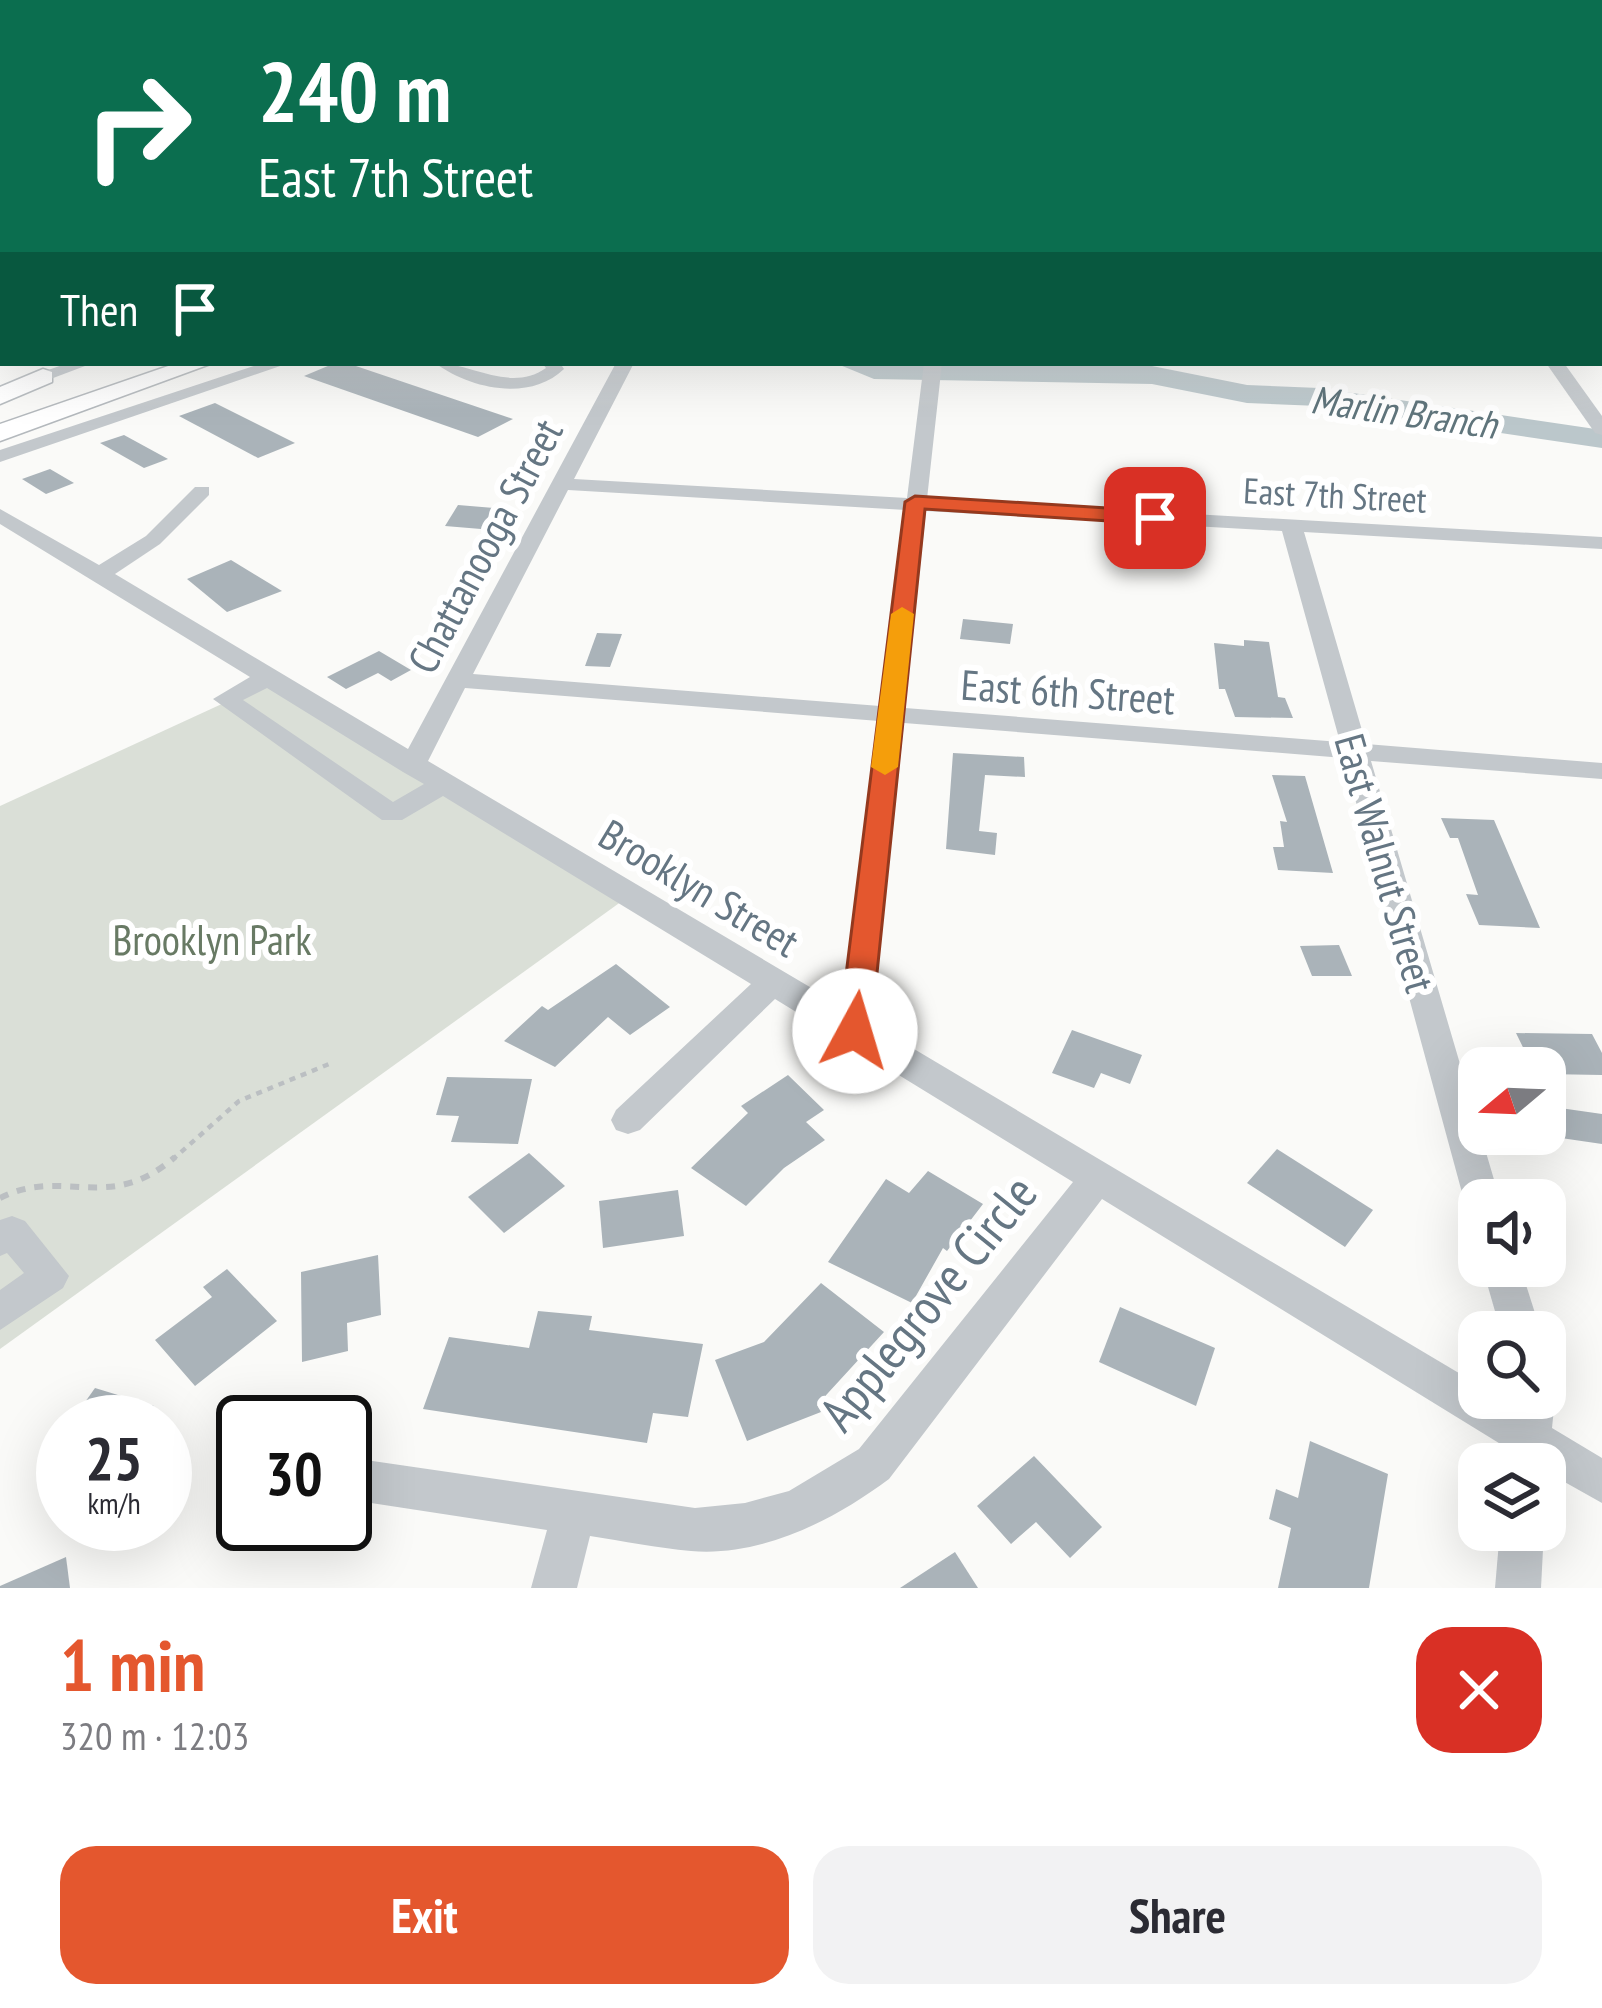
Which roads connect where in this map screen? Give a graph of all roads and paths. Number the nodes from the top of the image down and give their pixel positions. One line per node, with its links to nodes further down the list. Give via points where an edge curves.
1 (75, 366): 10 (street)
2 (144, 366): 13 (highway)
3 (191, 366): 12 (highway)
4 (271, 366): 17 (street)
5 (452, 366): 6 (street, via 500,385 548,376)
6 (553, 366)
7 (623, 366): 18 (street, Chattanooga Street)
8 (1558, 366): 14 (street)
9 (932, 373): 20 (street)
10 (43, 377): 11 (highway)
11 (0, 394)
12 (52, 415): 15 (highway); 16 (highway)
13 (0, 417)
14 (1599, 421)
15 (0, 434)
16 (0, 444)
17 (0, 456)
18 (560, 484): 20 (street, East 7th Street); 26 (street, Chattanooga Street)
19 (202, 491): 24 (street, via 153,540)
20 (915, 502): 22 (street, East 7th Street); 27 (street)
21 (0, 515): 24 (street, Brooklyn Street)
22 (1291, 525): 23 (street, East 7th Street); 28 (street, East Walnut Street)
23 (1602, 543)
24 (99, 575): 25 (street, Brooklyn Street)
25 (268, 678): 29 (street, Brooklyn Street); 31 (street, via 225,699 392,814)
26 (456, 680): 27 (street, East 6th Street); 29 (street, Chattanooga Street)
27 (890, 718): 28 (street, East 6th Street); 33 (street)
28 (1353, 752): 30 (street, East 6th Street); 37 (street, East Walnut Street)
29 (412, 766): 31 (street, Brooklyn Street)
30 (1602, 770)
31 (443, 784): 32 (street, Brooklyn Street)
32 (773, 982): 33 (street, Brooklyn Street); 35 (street)
33 (855, 1031): 36 (street, Brooklyn Street)
34 (329, 1064): 38 (path, via 247,1095 177,1157 125,1187 84,1192 40,1182)
35 (628, 1120)
36 (1098, 1177): 41 (street, Brooklyn Street); 44 (street, Applegrove Circle, via 874,1464 834,1496 740,1528 695,1530)
37 (1476, 1179)
38 (0, 1198)
39 (0, 1240): 40 (street, via 12,1232 50,1276)
40 (0, 1312)
41 (1530, 1433): 43 (street, Brooklyn Street)
42 (372, 1482): 44 (street, Applegrove Circle)
43 (1602, 1482)
44 (574, 1512): 46 (street)
45 (1521, 1551): 47 (street)
46 (554, 1588)
47 (1518, 1588)

